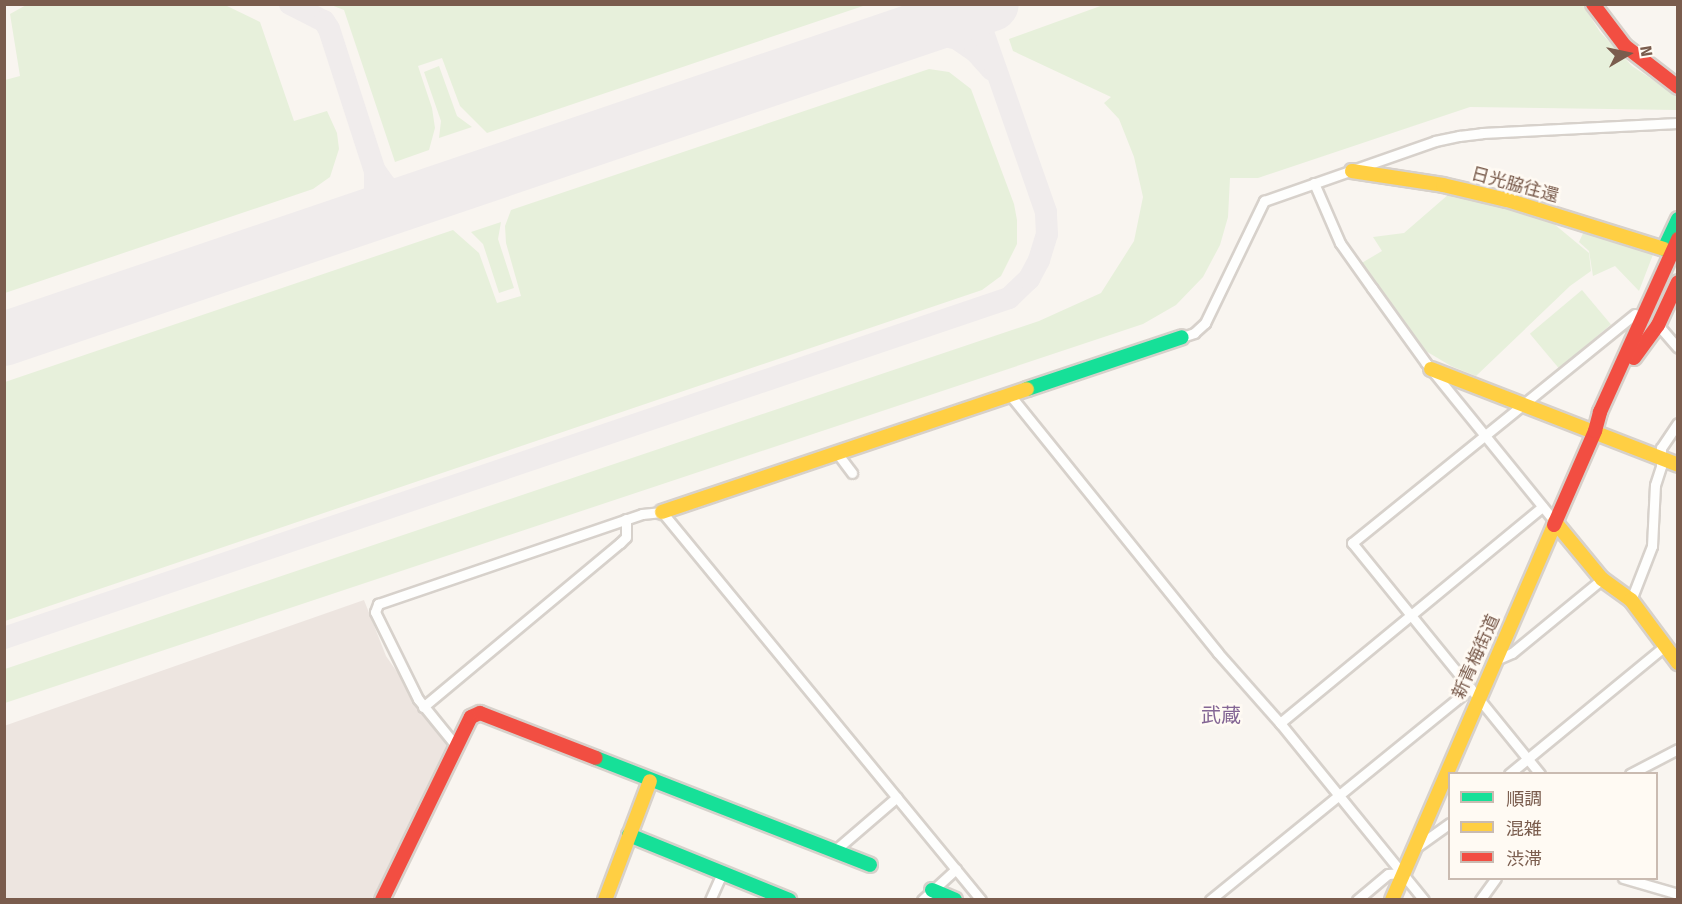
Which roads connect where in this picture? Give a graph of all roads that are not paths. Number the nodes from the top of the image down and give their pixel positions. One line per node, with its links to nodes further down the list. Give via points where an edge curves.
1 (1593, 4): 2 (street, via 1624,46)
2 (1677, 87)
3 (1677, 123): 4 (street, via 1482,133 1435,141)
4 (1352, 171): 5 (street); 8 (street, 日光脇往還, via 1507,200)
5 (1314, 183): 13 (street, via 1264,201 1204,322 1194,333); 16 (street, via 1340,243)
6 (1677, 219): 8 (street)
7 (1677, 240): 15 (street, 新青梅街道)
8 (1664, 249): 11 (street)
9 (1677, 261): 15 (street, 新青梅街道)
10 (1677, 282): 12 (street)
11 (1635, 314): 15 (street, via 1628,332); 18 (street)
12 (1658, 325): 14 (street); 15 (street)
13 (1182, 338): 17 (street)
14 (1677, 348)
15 (1629, 358): 20 (street, 新青梅街道, via 1607,415)
16 (1431, 369): 18 (street); 21 (street)
17 (1010, 395): 22 (street); 38 (street, via 1218,653)
18 (1523, 404): 20 (street); 21 (street)
19 (1677, 423): 23 (street, via 1661,448)
20 (1595, 430): 23 (street); 29 (street, 新青梅街道)
21 (1483, 436): 26 (street); 32 (street, via 1352,543)
22 (837, 453): 25 (street); 27 (street)
23 (1660, 458): 24 (street); 31 (street, via 1652,546)
24 (1677, 465)
25 (852, 473)
26 (1542, 507): 29 (street); 32 (street)
27 (662, 512): 28 (street); 47 (street)
28 (626, 522): 37 (street, via 626,537 620,543); 37 (street, via 580,534 378,604 375,612)
29 (1555, 522): 30 (street); 34 (street, 新青梅街道)
30 (1602, 579): 31 (street); 34 (street, via 1512,653)
31 (1631, 600): 33 (street)
32 (1412, 614): 36 (street); 38 (street)
33 (1665, 646): 35 (street); 41 (street)
34 (1494, 662): 36 (street, 新青梅街道)
35 (1677, 663)
36 (1474, 693): 41 (street); 46 (street); 50 (street, 新青梅街道)
37 (423, 707): 39 (street)
38 (1280, 723): 46 (street)
39 (457, 747): 45 (street, via 471,717 480,713); 60 (street)
40 (1677, 749): 44 (street)
41 (1527, 758): 42 (street); 43 (street)
42 (1511, 772)
43 (1538, 772)
44 (1634, 772)
45 (650, 781): 49 (street); 51 (street)
46 (1337, 794): 55 (street); 66 (street)
47 (897, 797): 51 (street); 53 (street)
48 (1448, 824): 50 (street)
49 (629, 835): 54 (street); 61 (street)
50 (1413, 850): 55 (street, 新青梅街道)
51 (833, 852): 52 (street)
52 (870, 865)
53 (956, 869): 58 (street); 65 (street)
54 (722, 873): 62 (street); 63 (street)
55 (1403, 873): 67 (street, via 1388,874); 68 (street, 新青梅街道); 69 (street)
56 (1495, 880): 70 (street)
57 (1626, 880): 59 (street)
58 (927, 895): 64 (street)
59 (1672, 896)
60 (384, 898)
61 (605, 900)
62 (710, 900)
63 (789, 900)
64 (955, 900)
65 (981, 900)
66 (1210, 900)
67 (1357, 900)
68 (1392, 900)
69 (1425, 900)
70 (1480, 900)

